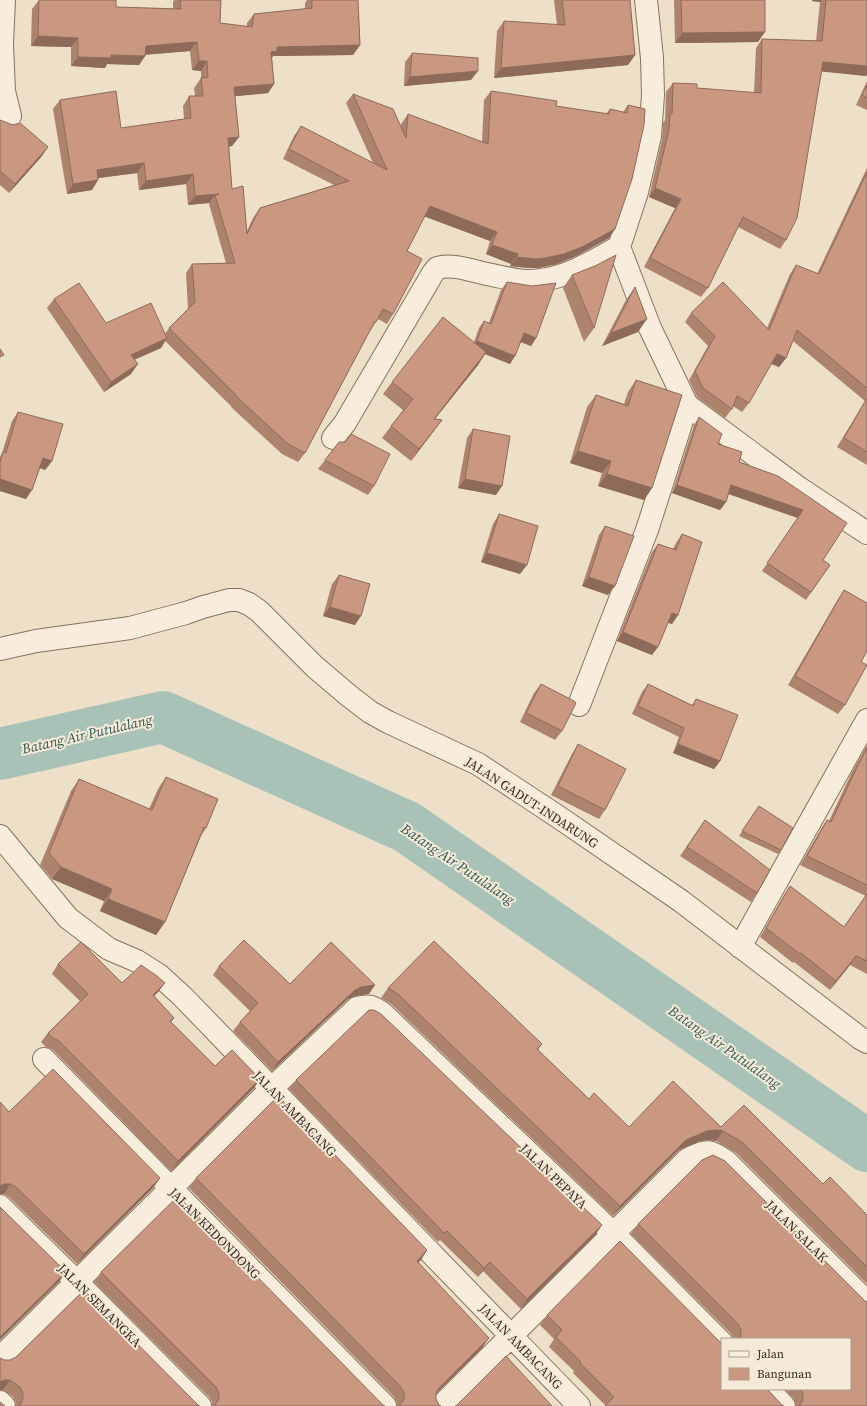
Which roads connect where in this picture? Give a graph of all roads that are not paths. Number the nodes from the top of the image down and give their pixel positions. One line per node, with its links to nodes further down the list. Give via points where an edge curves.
1 (4, 0): 3 (street, via 4,91 10,116 7,122)
2 (646, 0): 4 (street, via 652,58 650,136 637,192)
3 (0, 118)
4 (619, 247): 5 (street, via 650,328); 6 (street, via 584,266 558,277 539,281 515,280 450,266 437,268 345,423)
5 (687, 405): 7 (street, via 799,488); 9 (street, via 646,530)
6 (333, 438)
7 (867, 533)
8 (0, 649): 12 (street, JALAN GADUT-INDARUNG, via 36,641 130,628 229,600 249,604 315,667 370,712 484,768 681,901)
9 (579, 705)
10 (867, 720): 12 (street)
11 (0, 836): 15 (street, JALAN AMBACANG, via 68,918 109,949 137,961 159,975)
12 (740, 947): 13 (street, JALAN GADUT-INDARUNG)
13 (867, 1042)
14 (44, 1059): 16 (street, JALAN KEDONDONG)
15 (271, 1088): 16 (street); 18 (street, JALAN PEPAYA, via 357,1008 366,1005 374,1008); 21 (street, JALAN AMBACANG)
16 (171, 1188): 19 (street); 28 (street, JALAN KEDONDONG)
17 (0, 1206): 19 (street, JALAN SEMANGKA)
18 (614, 1234): 20 (street, JALAN SALAK, via 688,1159 704,1151 712,1152 726,1161); 21 (street); 22 (street, JALAN PEPAYA)
19 (77, 1282): 23 (street); 27 (street, JALAN SEMANGKA)
20 (867, 1302)
21 (511, 1336): 29 (street); 30 (street, JALAN AMBACANG)
22 (721, 1342)
23 (0, 1358)
24 (769, 1390): 31 (street)
25 (0, 1402): 26 (street)
26 (4, 1406)
27 (200, 1406)
28 (385, 1406)
29 (441, 1406)
30 (579, 1406)
31 (784, 1406)

